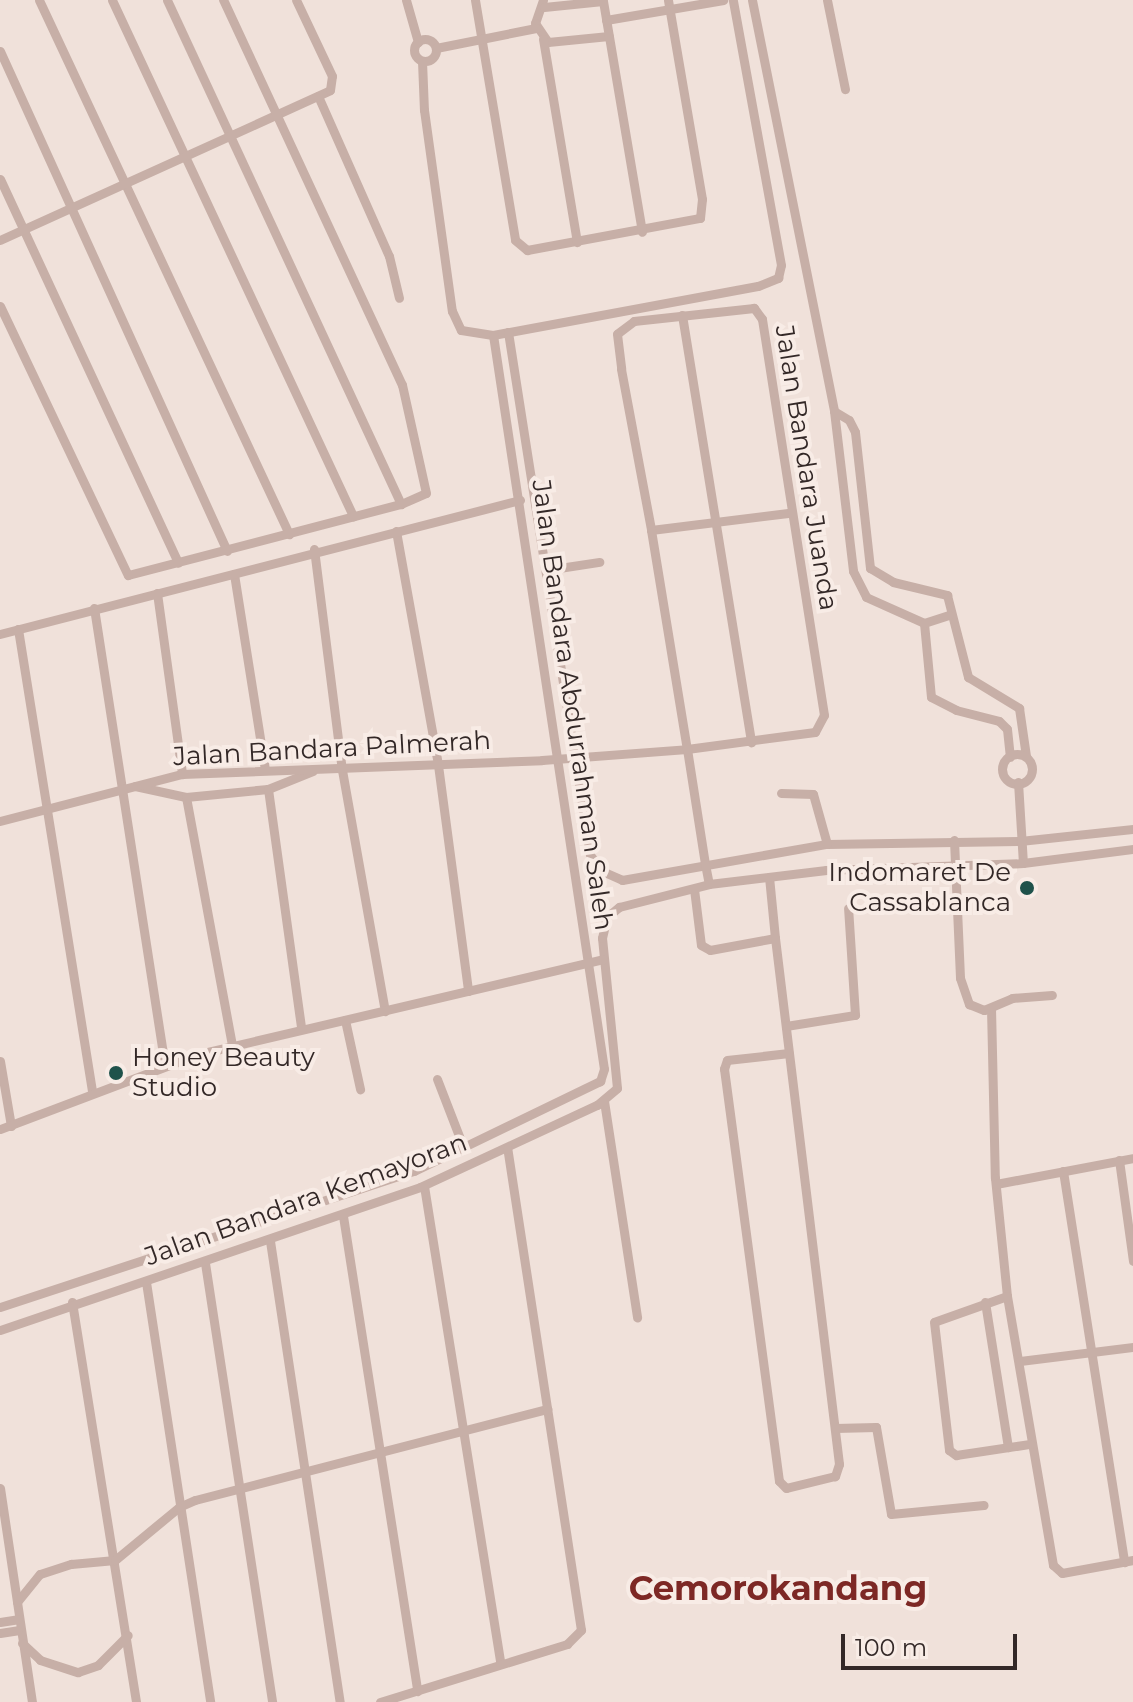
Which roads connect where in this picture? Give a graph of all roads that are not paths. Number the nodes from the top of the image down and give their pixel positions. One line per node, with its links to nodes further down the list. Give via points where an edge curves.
1 (39, 0): 30 (street)
2 (112, 0): 28 (street)
3 (167, 0): 27 (street)
4 (223, 0): 26 (street)
5 (296, 0): 25 (street, via 333,81)
6 (406, 0): 20 (street)
7 (475, 0): 19 (street)
8 (603, 0): 13 (street); 15 (street)
9 (723, 0): 14 (street)
10 (733, 0): 39 (street, via 780,258 778,278)
11 (755, 0): 41 (street)
12 (827, 0): 24 (street)
13 (544, 3): 16 (street)
14 (669, 4): 15 (street); 33 (street, via 702,212 692,224)
15 (606, 20): 17 (street)
16 (536, 28): 18 (street); 19 (street)
17 (609, 36): 18 (street, via 553,44); 33 (street)
18 (543, 39): 35 (street)
19 (483, 40): 21 (street); 35 (street, via 517,246 527,250)
20 (418, 42): 21 (street, via 428,40); 23 (street, via 415,54)
21 (436, 48): 23 (street, via 433,58)
22 (0, 51): 31 (street)
23 (422, 61): 40 (street, via 452,311 461,330)
24 (845, 89)
25 (318, 96): 26 (street); 36 (street, via 389,256)
26 (278, 114): 27 (street); 43 (street, via 409,406 427,489 420,498)
27 (232, 136): 28 (street); 43 (street)
28 (186, 155): 30 (street); 45 (street)
29 (0, 179): 32 (street)
30 (127, 180): 31 (street); 49 (street)
31 (70, 206): 32 (street); 51 (street)
32 (22, 228): 34 (street); 53 (street)
33 (642, 232): 35 (street)
34 (0, 240)
35 (577, 242)
36 (399, 298)
37 (0, 306): 53 (street, via 127,573)
38 (682, 315): 44 (street, Jalan Bandara Juanda, via 759,312); 46 (street); 47 (street, Jalan Bandara Juanda, via 634,321 617,334)
39 (508, 332): 40 (street); 55 (street, Jalan Bandara Abdurrahman Saleh)
40 (493, 335): 42 (street, Jalan Bandara Abdurrahman Saleh)
41 (834, 411): 54 (street, via 849,420 855,432); 56 (street)
42 (520, 500): 48 (street); 69 (street, Jalan Bandara Abdurrahman Saleh)
43 (401, 504): 45 (street)
44 (788, 513): 46 (street); 64 (street, Jalan Bandara Juanda, via 824,715 815,732)
45 (353, 516): 49 (street)
46 (716, 521): 47 (street); 64 (street)
47 (651, 530): 65 (street, Jalan Bandara Juanda)
48 (396, 531): 50 (street); 70 (street)
49 (289, 534): 51 (street)
50 (314, 549): 57 (street); 72 (street)
51 (227, 551): 53 (street)
52 (599, 562): 55 (street)
53 (178, 563)
54 (870, 568): 56 (street); 60 (street, via 893,582 944,592)
55 (546, 570): 67 (street, Jalan Bandara Abdurrahman Saleh)
56 (853, 571): 61 (street, via 866,597)
57 (234, 574): 58 (street); 71 (street)
58 (157, 593): 59 (street); 74 (street)
59 (94, 608): 62 (street); 77 (street)
60 (949, 615): 61 (street); 66 (street, via 970,681 1019,708)
61 (924, 623): 68 (street, via 931,697 999,721 1007,729)
62 (18, 629): 63 (street); 81 (street)
63 (0, 634)
64 (751, 742): 65 (street, Jalan Bandara Juanda)
65 (687, 749): 67 (street, Jalan Bandara Juanda); 91 (street, Jalan Bandara Juanda)
66 (1026, 756): 68 (street); 75 (street, via 1035,771)
67 (575, 757): 69 (street, Jalan Bandara Palmerah); 88 (street, Jalan Bandara Abdurrahman Saleh)
68 (1010, 757): 75 (street, via 1000,765 1000,774)
69 (557, 759): 70 (street, Jalan Bandara Palmerah); 89 (street, Jalan Bandara Abdurrahman Saleh)
70 (438, 765): 72 (street, Jalan Bandara Palmerah); 100 (street)
71 (265, 770): 73 (street, Jalan Bandara Palmerah); 74 (street, Jalan Bandara Palmerah)
72 (342, 770): 73 (street, Jalan Bandara Palmerah); 103 (street)
73 (313, 771): 78 (street)
74 (182, 774): 76 (street, Jalan Bandara Palmerah)
75 (1018, 782): 85 (street)
76 (135, 786): 77 (street, Jalan Bandara Palmerah); 80 (street)
77 (121, 788): 81 (street, Jalan Bandara Palmerah); 110 (street)
78 (268, 789): 80 (street); 106 (street)
79 (781, 793): 86 (street, via 813,794)
80 (186, 797): 107 (street)
81 (46, 807): 82 (street, Jalan Bandara Palmerah); 115 (street)
82 (0, 821)
83 (1133, 829): 85 (street)
84 (954, 840): 85 (street); 86 (street); 92 (street)
85 (1020, 841): 90 (street)
86 (827, 844): 91 (street)
87 (1133, 849): 90 (street)
88 (590, 855): 89 (street); 91 (street, Jalan Bandara Abdurrahman Saleh, via 602,871 622,880)
89 (572, 857): 99 (street, Jalan Bandara Abdurrahman Saleh)
90 (1023, 863): 92 (street)
91 (705, 864): 94 (street, Jalan Bandara Juanda)
92 (956, 864): 93 (street); 102 (street, via 962,990 976,1010)
93 (769, 877): 94 (street); 97 (street)
94 (709, 884): 95 (street)
95 (694, 889): 97 (street, via 703,950); 98 (street, Jalan Bandara Abdurrahman Saleh, via 619,907 603,926)
96 (848, 908): 105 (street, via 855,1015)
97 (775, 938): 105 (street)
98 (603, 959): 99 (street); 113 (street, Jalan Bandara Abdurrahman Saleh)
99 (588, 964): 100 (street); 112 (street, Jalan Bandara Abdurrahman Saleh, via 604,1069)
100 (468, 991): 103 (street)
101 (1052, 995): 102 (street, via 1012,998)
102 (991, 1008): 123 (street)
103 (385, 1011): 104 (street)
104 (345, 1020): 106 (street); 114 (street)
105 (786, 1026): 108 (street)
106 (301, 1028): 107 (street)
107 (232, 1046): 110 (street)
108 (789, 1053): 140 (street); 140 (street, via 727,1060 724,1069 781,1486 835,1476)
109 (0, 1061): 117 (street)
110 (165, 1066): 115 (street)
111 (437, 1079): 118 (street)
112 (600, 1081): 113 (street); 118 (street, Jalan Bandara Kemayoran)
113 (617, 1088): 116 (street, Jalan Bandara Kemayoran)
114 (360, 1089)
115 (92, 1093): 117 (street)
116 (604, 1101): 119 (street, Jalan Bandara Kemayoran); 134 (street)
117 (5, 1127)
118 (464, 1149): 133 (street, Jalan Bandara Kemayoran, via 331,1201)
119 (507, 1149): 124 (street, Jalan Bandara Kemayoran); 139 (street)
120 (1133, 1158): 121 (street)
121 (1119, 1160): 122 (street); 127 (street)
122 (1063, 1171): 123 (street); 137 (street)
123 (995, 1181): 130 (street)
124 (424, 1186): 125 (street, Jalan Bandara Kemayoran); 141 (street)
125 (343, 1216): 126 (street, Jalan Bandara Kemayoran); 144 (street)
126 (270, 1241): 128 (street, Jalan Bandara Kemayoran); 145 (street)
127 (1133, 1261)
128 (205, 1263): 129 (street, Jalan Bandara Kemayoran); 147 (street)
129 (146, 1282): 131 (street, Jalan Bandara Kemayoran); 149 (street)
130 (1007, 1296): 132 (street); 138 (street)
131 (72, 1302): 135 (street, Jalan Bandara Kemayoran); 150 (street)
132 (985, 1302): 143 (street); 143 (street, via 941,1316 933,1327 949,1450 956,1455)
133 (0, 1307)
134 (637, 1317)
135 (0, 1330)
136 (1133, 1347): 137 (street)
137 (1087, 1354): 138 (street); 151 (street)
138 (1020, 1361): 142 (street)
139 (547, 1409): 141 (street); 157 (street, via 581,1630 567,1644)
140 (835, 1428): 148 (street, via 876,1427 891,1514)
141 (466, 1430): 144 (street); 157 (street)
142 (1030, 1444): 143 (street); 151 (street, via 1054,1569 1062,1573)
143 (1008, 1447)
144 (380, 1451): 145 (street); 158 (street)
145 (309, 1472): 147 (street); 163 (street)
146 (0, 1488): 152 (street)
147 (241, 1489): 149 (street); 162 (street)
148 (984, 1505)
149 (179, 1507): 150 (street); 161 (street)
150 (115, 1560): 152 (street, via 50,1569 30,1583); 156 (street)
151 (1128, 1561)
152 (17, 1602): 154 (street)
153 (0, 1622): 154 (street)
154 (19, 1630): 155 (street); 156 (street, via 40,1660 78,1672 98,1665); 159 (street)
155 (0, 1633)
156 (128, 1635): 160 (street)
157 (500, 1663): 158 (street)
158 (417, 1691): 164 (street)
159 (32, 1702)
160 (136, 1702)
161 (210, 1702)
162 (272, 1702)
163 (340, 1702)
164 (380, 1702)

